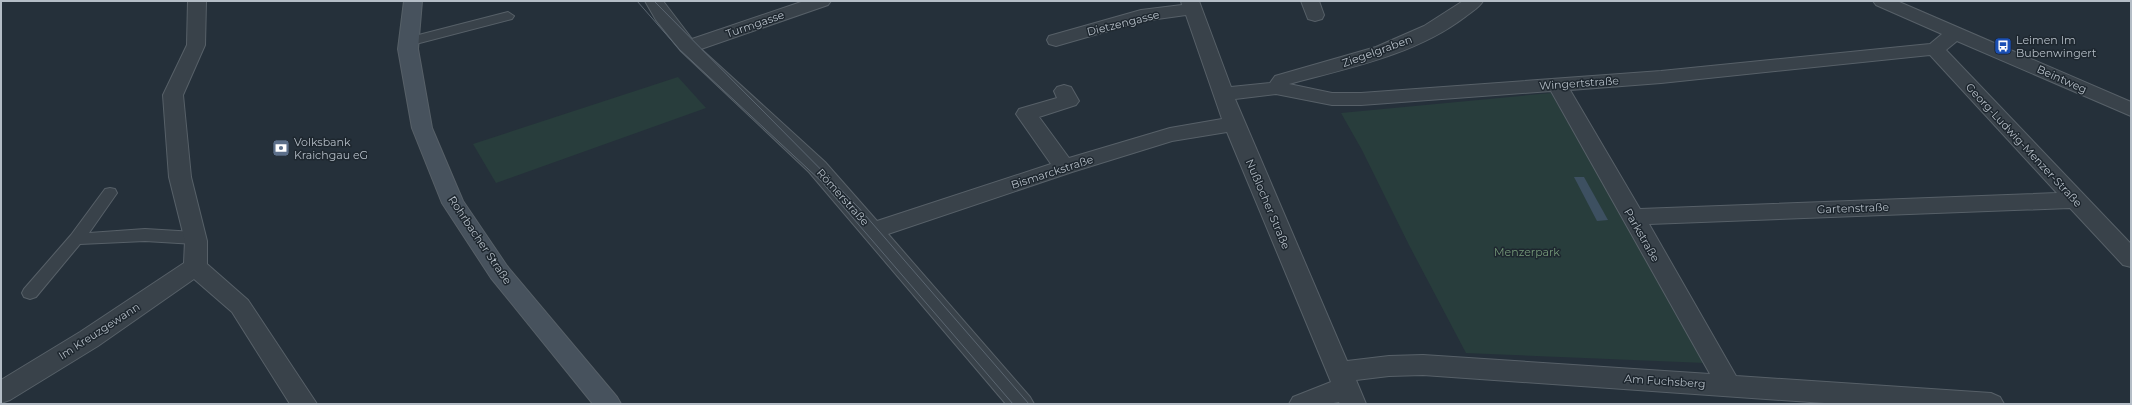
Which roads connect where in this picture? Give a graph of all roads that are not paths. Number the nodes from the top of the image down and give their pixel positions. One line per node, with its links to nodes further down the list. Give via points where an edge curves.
1 (197, 1): 26 (street, via 196,45 173,96 180,177)
2 (413, 1): 12 (main road, Rohrbacher Straße)
3 (654, 1): 13 (street, Römerstraße)
4 (822, 1): 8 (street, Turmgasse)
5 (1474, 1): 16 (street, Ziegelgraben, via 1455,16 1402,44 1363,58 1282,80)
6 (1882, 1): 10 (street, Beintweg)
7 (1191, 5): 11 (street, Dietzengasse); 17 (street, Nußlocher Straße)
8 (791, 6): 13 (street, Turmgasse)
9 (508, 16): 12 (lane)
10 (1955, 33): 14 (street); 19 (street, Beintweg)
11 (1056, 40)
12 (408, 42): 36 (main road, Rohrbacher Straße, via 422,128 453,203 499,272)
13 (688, 47): 25 (street, Römerstraße, via 817,167)
14 (1935, 50): 15 (street, Wingertstraße, via 1806,64); 23 (street, Georg-Ludwig-Menzer-Straße)
15 (1556, 85): 16 (street, Wingertstraße, via 1344,100); 24 (street, Parkstraße)
16 (1276, 88): 17 (street, Wingertstraße)
17 (1223, 94): 20 (street, Nußlocher Straße)
18 (1070, 102): 21 (street, via 1026,114)
19 (2131, 110)
20 (1234, 124): 21 (street, Bismarckstraße, via 1170,135); 32 (street, Nußlocher Straße)
21 (1064, 167): 25 (street, Bismarckstraße)
22 (110, 193): 27 (lane)
23 (2075, 200): 24 (street, Gartenstraße); 28 (street, Georg-Ludwig-Menzer-Straße)
24 (1632, 217): 31 (street, Parkstraße)
25 (873, 231): 37 (street, Römerstraße)
26 (195, 238): 27 (lane, via 145,235); 29 (street)
27 (76, 239): 30 (lane)
28 (2131, 259)
29 (195, 267): 33 (street, Im Kreuzgewann, via 89,339); 35 (street, via 240,306)
30 (30, 293)
31 (1728, 386): 32 (street, Am Fuchsberg, via 1423,364 1389,366); 34 (street, Am Fuchsberg)
32 (1346, 389): 38 (street, Am Fuchsberg, via 1325,394)
33 (1, 393)
34 (1930, 402): 39 (street, Am Fuchsberg)
35 (304, 404)
36 (608, 404)
37 (1021, 404)
38 (1302, 404)
39 (1991, 404)

